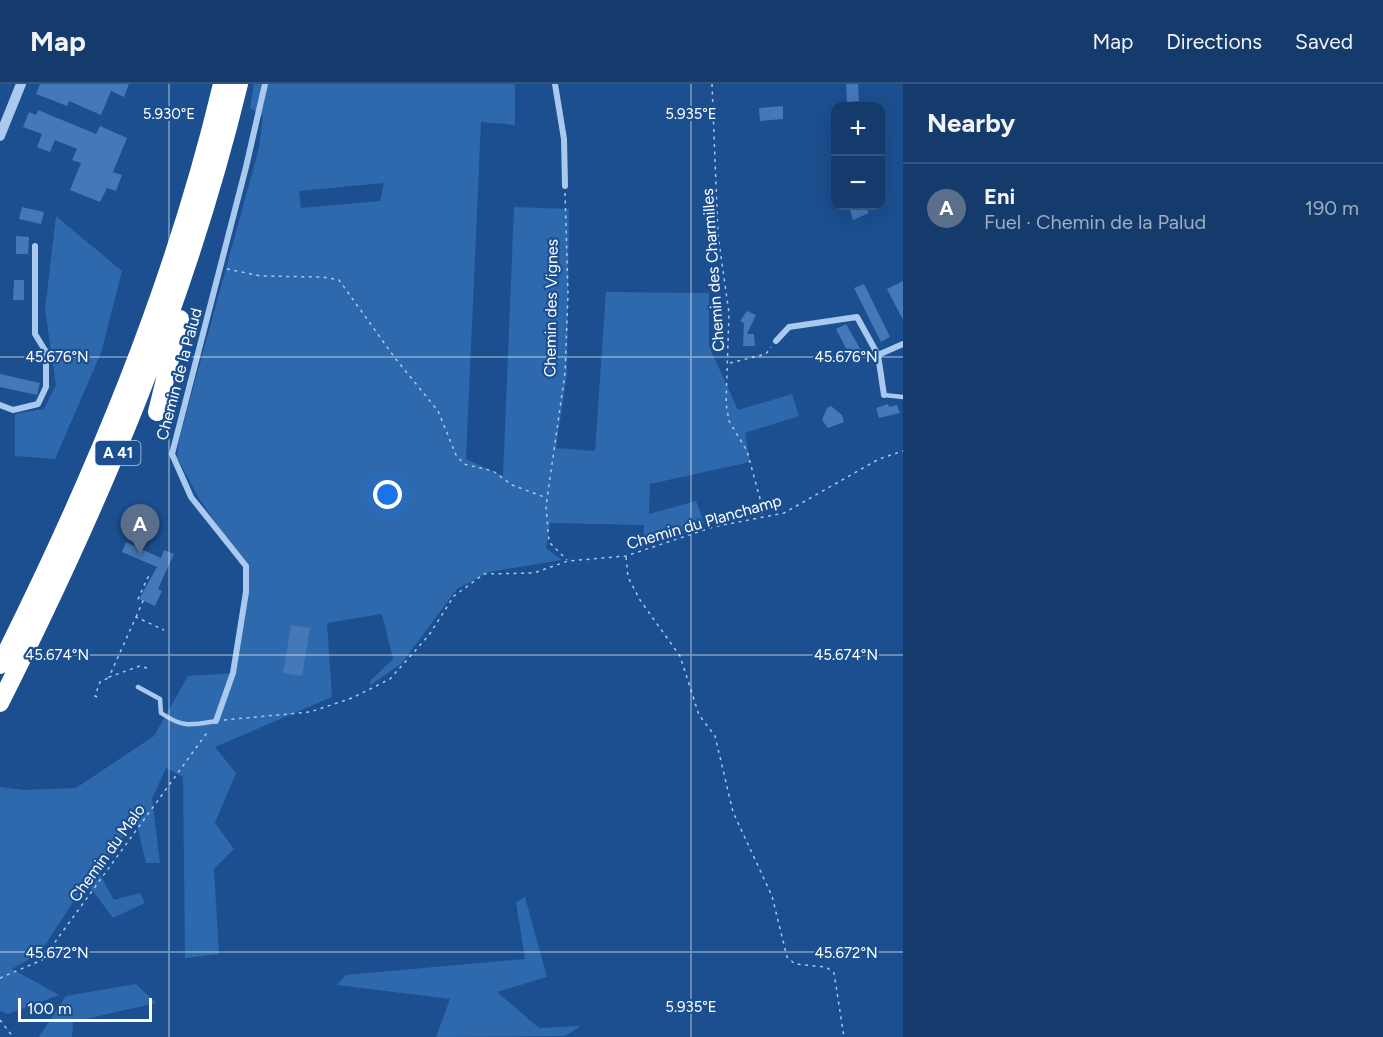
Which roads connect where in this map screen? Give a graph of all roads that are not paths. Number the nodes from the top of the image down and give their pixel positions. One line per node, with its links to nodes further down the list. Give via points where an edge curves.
1 (21, 84): 6 (street)
2 (222, 84): 17 (highway, A 41, via 160,297 125,392)
3 (239, 84): 8 (highway, A 41)
4 (265, 84): 22 (street, Chemin de la Palud, via 172,454 191,497 246,566 246,592 233,673)
5 (555, 84): 7 (street, via 564,139)
6 (0, 136)
7 (565, 186)
8 (210, 192): 16 (highway); 21 (highway, A 41, via 134,414 72,557)
9 (35, 246): 15 (street, via 33,312 35,334 46,352 46,387 38,404 13,410)
10 (776, 341): 12 (street, via 789,327 857,317)
11 (903, 344): 12 (street)
12 (878, 355): 13 (street)
13 (884, 395): 14 (lane)
14 (903, 398)
15 (0, 405)
16 (157, 412)
17 (54, 555): 18 (highway); 19 (highway, A 41)
18 (0, 639)
19 (0, 665)
20 (138, 687): 22 (lane, via 160,699 160,713 173,721 187,726)
21 (0, 703)
22 (216, 721)

